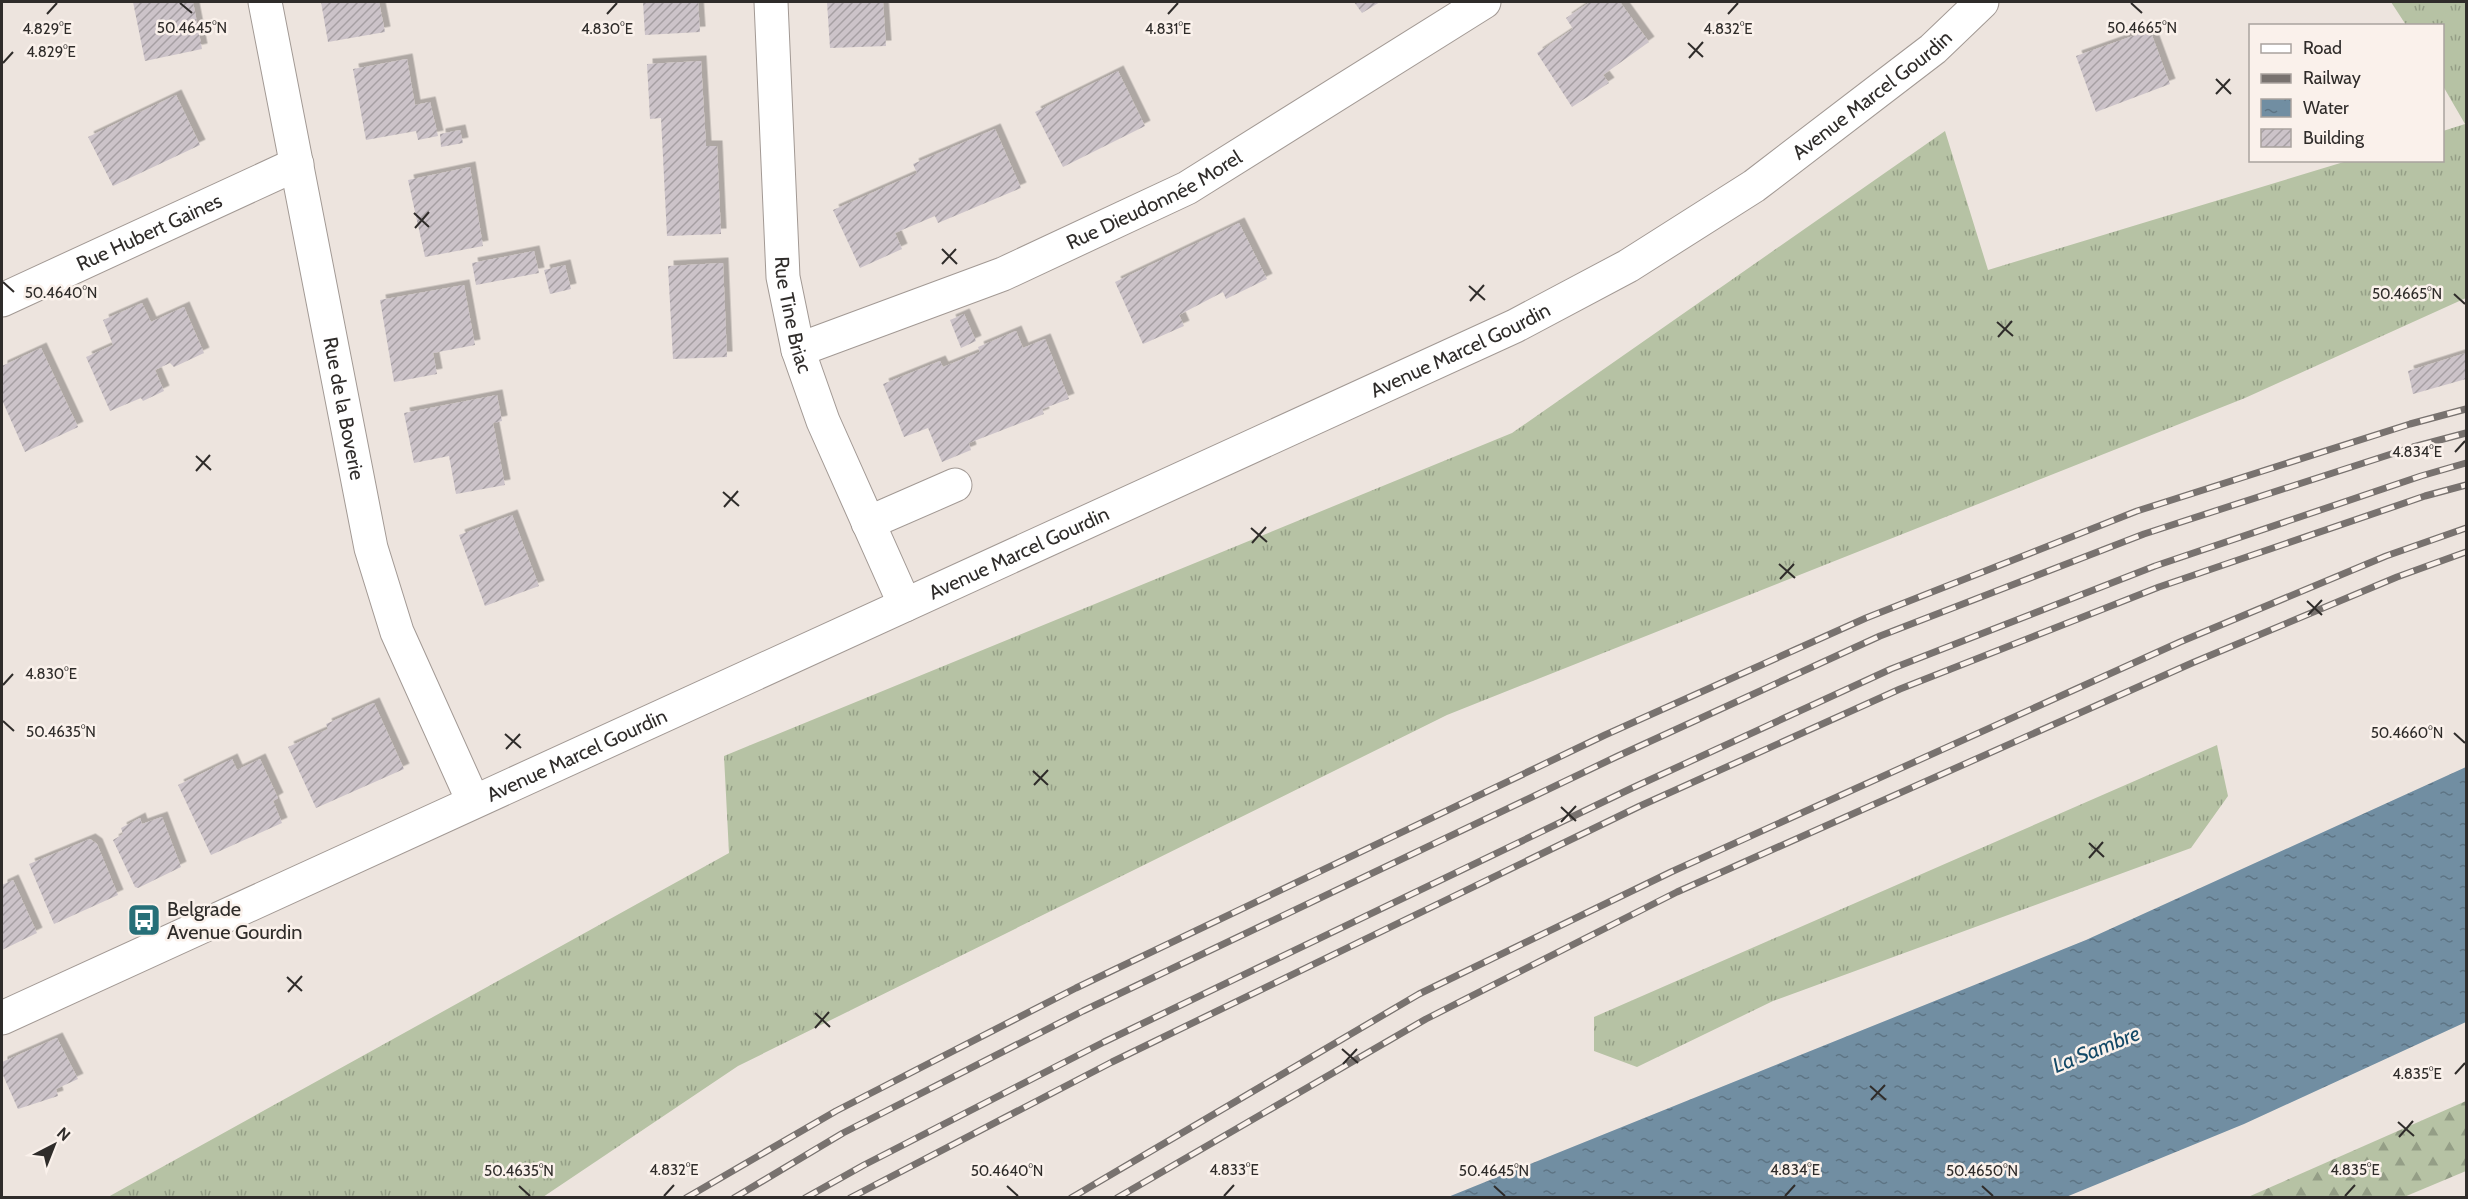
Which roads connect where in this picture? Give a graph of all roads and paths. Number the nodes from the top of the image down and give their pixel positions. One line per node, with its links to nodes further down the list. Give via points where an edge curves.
1 (265, 2): 5 (street, Rue de la Boverie)
2 (771, 2): 7 (street, Rue Tine Briac, via 783,277)
3 (1484, 2): 7 (street, Rue Dieudonnée Morel, via 1187,188 1003,274)
4 (1982, 2): 10 (street, Avenue Marcel Gourdin, via 1933,48 1764,178 1628,266 1515,326)
5 (297, 164): 6 (street, Rue Hubert Gaines); 11 (street, Rue de la Boverie, via 371,548 397,632)
6 (2, 300)
7 (798, 350): 9 (street, Rue Tine Briac)
8 (955, 485): 9 (street)
9 (868, 523): 10 (street, Rue Tine Briac)
10 (905, 605): 11 (street, Avenue Marcel Gourdin)
11 (473, 801): 12 (street, Avenue Marcel Gourdin)
12 (2, 1018)

